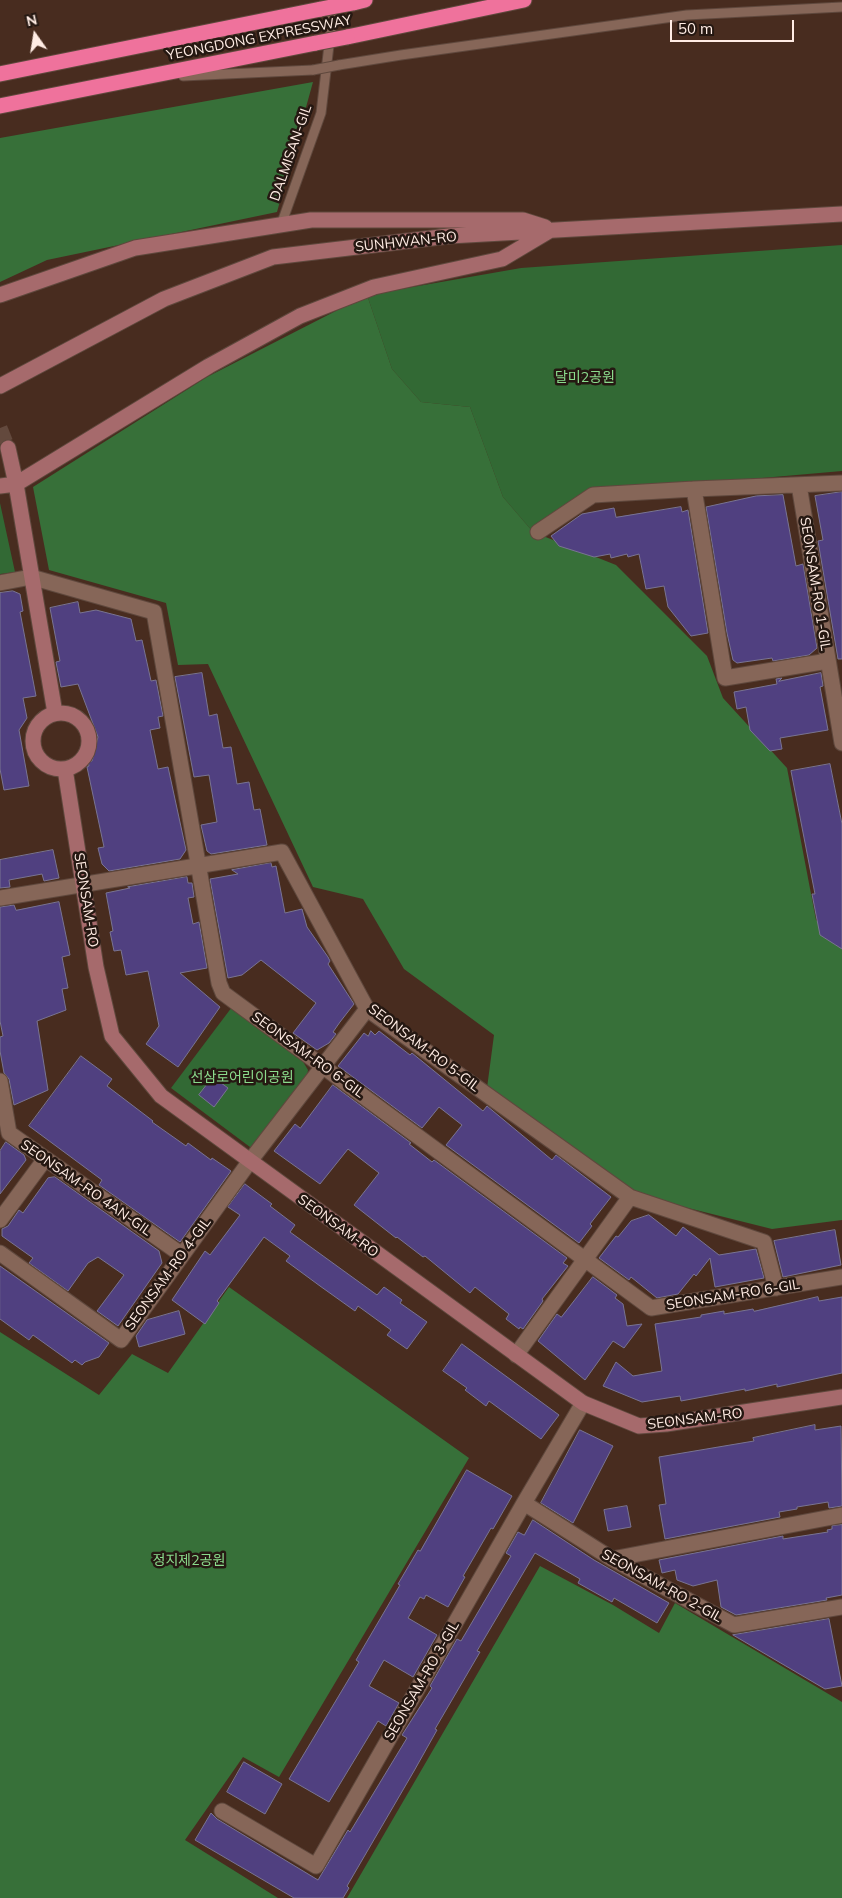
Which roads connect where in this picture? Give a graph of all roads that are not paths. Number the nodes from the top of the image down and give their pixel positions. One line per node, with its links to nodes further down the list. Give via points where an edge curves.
1 (335, 0): 9 (lane, DALMISAN-GIL, via 321,113)
2 (524, 0): 6 (highway, YEONGDONG EXPRESSWAY, bridge)
3 (359, 1): 5 (highway, YEONGDONG EXPRESSWAY, bridge)
4 (842, 7): 6 (lane, bridge, via 687,15 313,70)
5 (0, 74)
6 (148, 77): 7 (highway, YEONGDONG EXPRESSWAY)
7 (0, 106)
8 (842, 214): 10 (main road, SUNHWAN-RO)
9 (281, 225): 10 (main road, via 311,220 523,220); 11 (main road, via 135,248)
10 (551, 230): 12 (main road, SUNHWAN-RO, via 448,236 273,257 164,299); 15 (main road, via 502,259 374,287 300,316 209,366)
11 (0, 295)
12 (0, 386)
13 (8, 448): 15 (main road)
14 (842, 483): 16 (street)
15 (16, 484): 17 (main road); 20 (main road)
16 (799, 485): 18 (street); 22 (street, SEONSAM-RO 1-GIL)
17 (0, 486)
18 (694, 489): 19 (street, via 593,495); 22 (street, via 725,678)
19 (538, 532)
20 (31, 578): 21 (street); 23 (main road); 26 (street, SEONSAM-RO 6-GIL, via 154,612)
21 (0, 583)
22 (828, 661): 24 (street, SEONSAM-RO 1-GIL)
23 (55, 713): 25 (main road, via 46,716 34,731 34,750 46,765); 25 (main road, via 73,715 81,720 89,736 87,754 74,766)
24 (842, 743)
25 (65, 769): 27 (main road, SEONSAM-RO)
26 (198, 865): 27 (street, SEONSAM-RO 5-GIL); 29 (street, SEONSAM-RO 5-GIL, via 282,852); 30 (street, SEONSAM-RO 6-GIL, via 223,993)
27 (83, 884): 28 (street, SEONSAM-RO 5-GIL); 33 (main road, SEONSAM-RO, via 96,967 112,1036 161,1096)
28 (0, 898)
29 (367, 1009): 30 (street, SEONSAM-RO 4-GIL); 34 (street, SEONSAM-RO 5-GIL)
30 (324, 1067): 33 (street, SEONSAM-RO 4-GIL); 38 (street, SEONSAM-RO 6-GIL)
31 (0, 1082): 32 (street, SEONSAM-RO 4AN-GIL, via 9,1133)
32 (45, 1159): 35 (street); 37 (street, SEONSAM-RO 4AN-GIL)
33 (250, 1162): 37 (street, SEONSAM-RO 4-GIL); 41 (main road, SEONSAM-RO)
34 (630, 1198): 38 (street); 40 (street, SEONSAM-RO 5-GIL, via 764,1242)
35 (0, 1220)
36 (0, 1253): 37 (street, SEONSAM-RO 4-GIL, via 121,1340)
37 (182, 1255)
38 (585, 1260): 40 (street, SEONSAM-RO 6-GIL, via 651,1308); 41 (street)
39 (842, 1277): 40 (street, SEONSAM-RO 6-GIL)
40 (776, 1288)
41 (516, 1355): 43 (main road, SEONSAM-RO)
42 (842, 1397): 43 (main road, SEONSAM-RO, via 639,1426)
43 (583, 1403): 44 (street, SEONSAM-RO 3-GIL)
44 (524, 1503): 46 (street, SEONSAM-RO 2-GIL); 48 (street, SEONSAM-RO 3-GIL, via 316,1866)
45 (842, 1515): 46 (street)
46 (612, 1559): 47 (street, SEONSAM-RO 2-GIL, via 734,1625)
47 (842, 1607)
48 (222, 1811)

